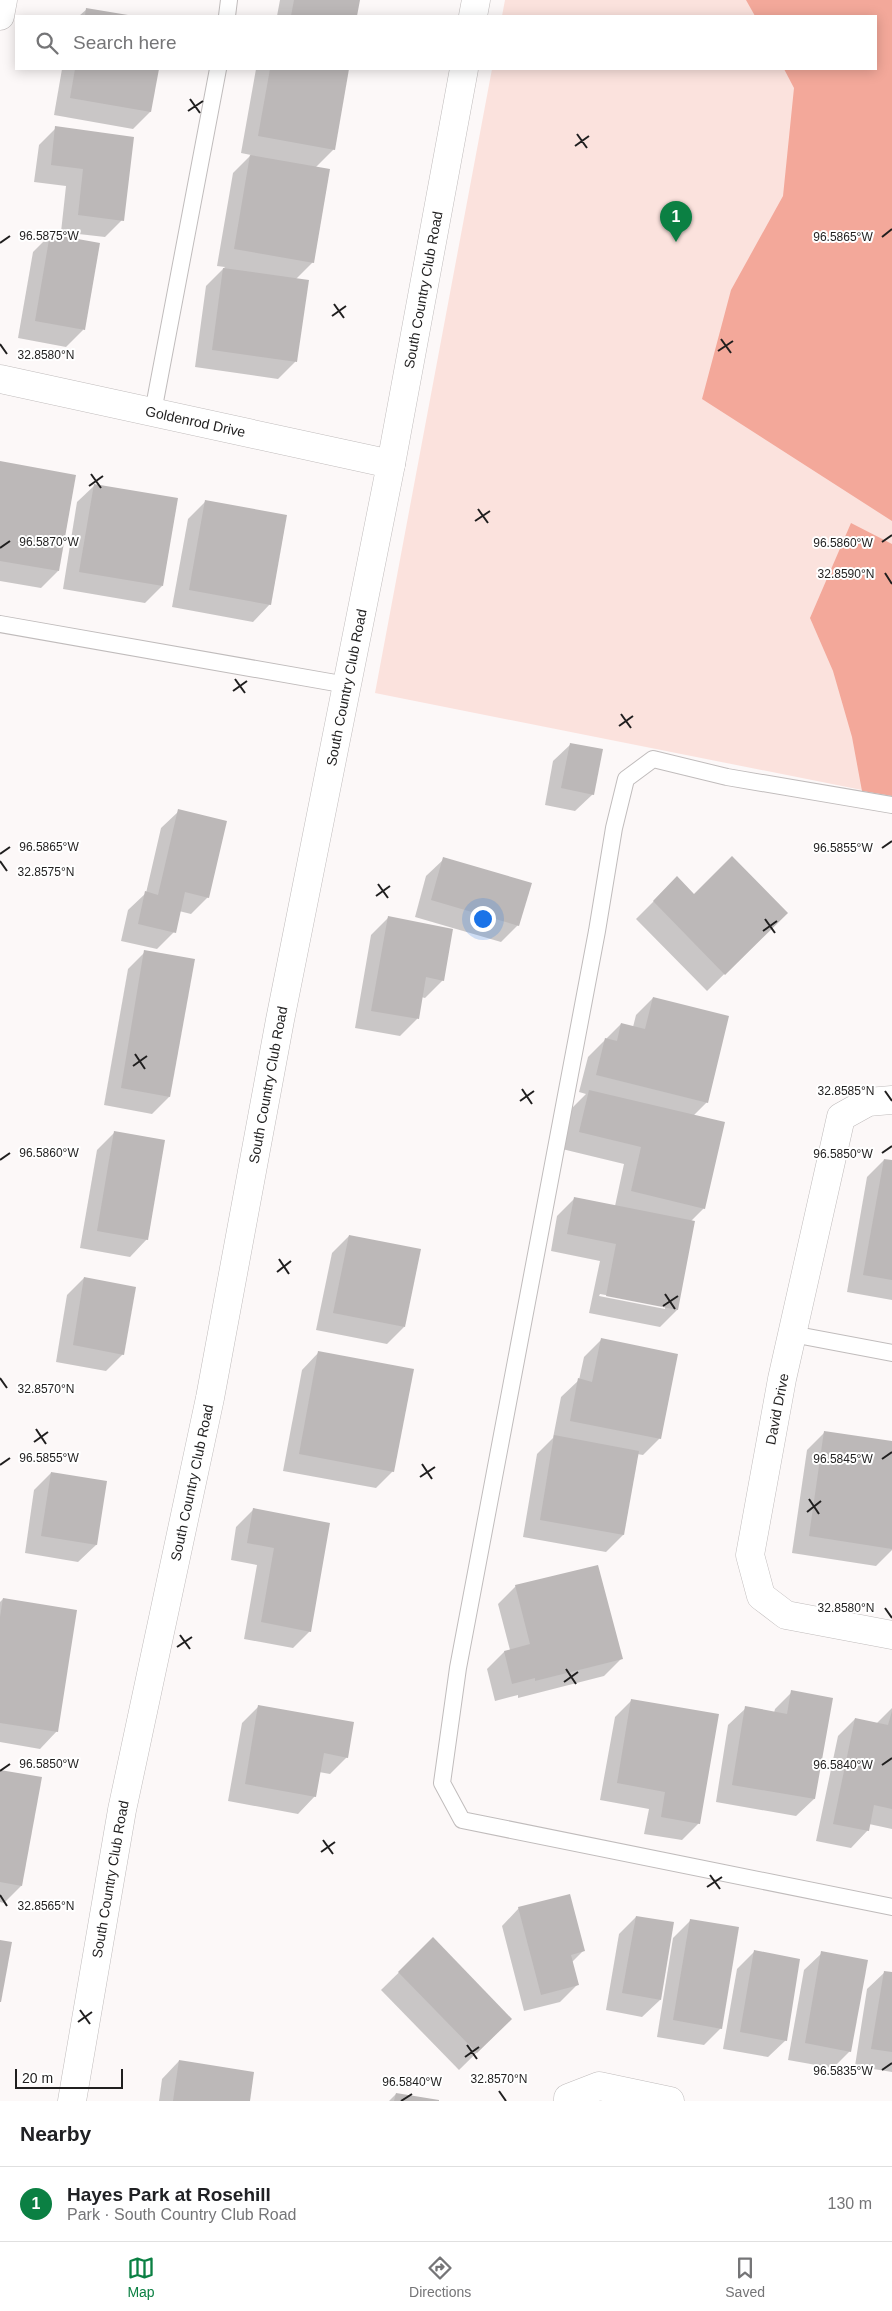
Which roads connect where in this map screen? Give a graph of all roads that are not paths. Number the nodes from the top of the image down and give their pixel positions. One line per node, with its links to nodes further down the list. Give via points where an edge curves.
1 (3, 0): 6 (street)
2 (229, 0): 4 (lane)
3 (476, 0): 5 (street)
4 (227, 15)
5 (473, 15)
6 (0, 16)
7 (218, 70): 10 (lane)
8 (464, 70): 11 (street, South Country Club Road)
9 (0, 379): 10 (street, Goldenrod Drive)
10 (153, 412): 11 (street, Goldenrod Drive)
11 (391, 464): 13 (street, South Country Club Road)
12 (0, 624): 13 (lane)
13 (346, 685): 20 (street, South Country Club Road, via 210,1398 122,1810)
14 (892, 805): 19 (lane, via 728,777 653,759 626,779 614,828 458,1668 442,1783 462,1820)
15 (880, 1101): 16 (street, David Drive, via 841,1117)
16 (792, 1334): 17 (lane); 18 (street, David Drive, via 750,1555 762,1596 786,1615)
17 (892, 1353)
18 (892, 1635)
19 (892, 1907)
20 (72, 2101)
21 (568, 2101): 22 (street, via 568,2098 600,2086)
22 (670, 2101)

